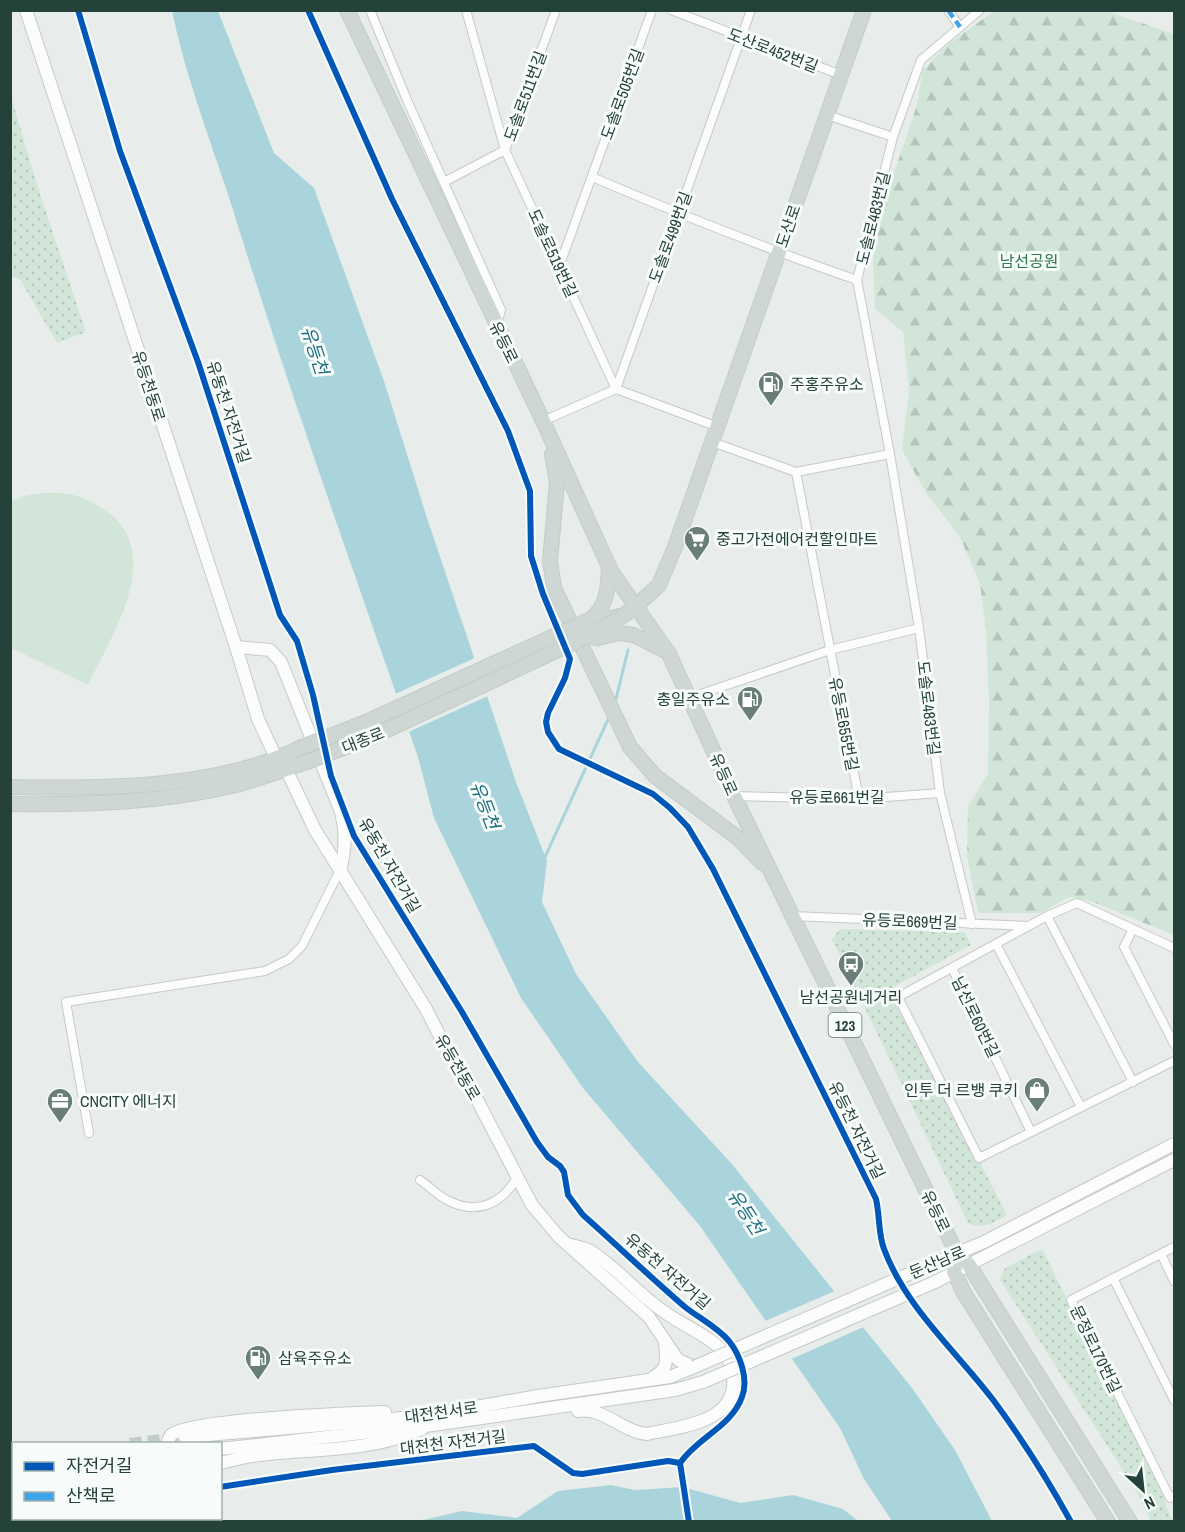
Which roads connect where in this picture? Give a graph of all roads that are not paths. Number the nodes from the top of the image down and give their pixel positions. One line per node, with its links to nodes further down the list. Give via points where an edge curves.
1 (26, 10): 37 (main road, 유등천동로)
2 (347, 10): 24 (main road, 유등로)
3 (370, 10): 19 (street)
4 (466, 10): 17 (street, 도솔로519번길)
5 (556, 10): 17 (street, 도솔로511번길)
6 (652, 10): 18 (street, 도솔로505번길)
7 (671, 10): 13 (street, 도산로452번길)
8 (751, 10): 13 (street, 도솔로499번길)
9 (864, 10): 14 (main road, 도산로)
10 (948, 10): 12 (street)
11 (980, 10): 12 (street, 도솔로483번길)
12 (960, 27): 16 (street, 도솔로483번길, via 921,60)
13 (742, 39): 14 (street, 도산로452번길); 20 (street, 도솔로499번길)
14 (841, 75): 15 (main road, 도산로)
15 (827, 115): 16 (street); 21 (main road, 도산로)
16 (893, 137): 23 (street, 도솔로483번길)
17 (506, 150): 19 (street, 도솔로511번길); 22 (street, 도솔로519번길)
18 (592, 177): 20 (street); 22 (street, 도솔로505번길)
19 (444, 182): 24 (street, via 501,310)
20 (678, 214): 21 (street); 25 (street, 도솔로499번길)
21 (779, 253): 23 (street); 27 (main road, 도산로)
22 (559, 267): 25 (street, 도솔로519번길)
23 (857, 280): 30 (street, 도솔로483번길)
24 (496, 326): 26 (main road, 유등로)
25 (616, 389): 26 (street); 27 (street)
26 (543, 420): 28 (main road, 유등로)
27 (717, 427): 29 (main road, 도산로)
28 (548, 434): 32 (main road, 유등로); 49 (main road, via 557,483 550,561 554,588 630,747 655,776 738,838)
29 (712, 442): 31 (street); 33 (main road, 도산로, via 659,585)
30 (890, 454): 31 (street); 36 (street, 도솔로483번길)
31 (796, 472): 38 (street)
32 (609, 566): 33 (main road, 유등로); 35 (main road, via 608,587 600,611)
33 (636, 606): 34 (main road, 대종로); 40 (main road, 유등로)
34 (624, 615): 35 (main road, 대종로, bridge); 39 (main road, 대종로, bridge)
35 (591, 619): 42 (main road, 대종로, bridge, via 366,722 302,747)
36 (919, 628): 38 (street); 44 (street, 도솔로483번길)
37 (237, 647): 42 (main road, 유등천동로, via 258,719); 48 (main road, via 270,650 281,662 341,812 345,852)
38 (830, 650): 41 (street); 46 (street, 유등로655번길)
39 (549, 654): 40 (main road, bridge, via 619,633 634,635); 42 (main road, 대종로, bridge, via 372,737 307,762)
40 (669, 654): 41 (main road, 유등로 / 123)
41 (689, 698): 45 (main road, 유등로 / 123)
42 (281, 764): 43 (main road, 대종로, via 175,781 81,789); 47 (main road, 대종로, via 233,786 160,799 83,805); 48 (main road, 유등천동로)
43 (10, 787)
44 (940, 793): 46 (street, 유등로661번길); 52 (street, 도솔로483번길)
45 (734, 796): 46 (street, 유등로661번길); 49 (main road, 유등로 / 123)
46 (859, 799)
47 (10, 804)
48 (340, 870): 63 (street, via 302,946 289,959 265,971 66,1002); 66 (main road, 유등천동로, via 426,1009)
49 (771, 872): 50 (main road, 유등로 / 123)
50 (792, 916): 52 (street, 유등로669번길); 70 (main road, 유등로 / 123)
51 (1047, 916): 53 (street); 54 (street, via 1077,903); 60 (street)
52 (972, 924): 53 (street, 유등로669번길)
53 (1029, 926): 55 (street)
54 (1133, 928): 56 (street); 58 (street, via 1124,947)
55 (996, 944): 57 (street); 61 (street)
56 (1174, 948)
57 (952, 968): 62 (street, 남선로60번길); 62 (street, via 898,997 979,1158)
58 (1174, 1044)
59 (1174, 1061): 60 (street)
60 (1133, 1082): 61 (street)
61 (1081, 1107): 62 (street)
62 (1031, 1132)
63 (89, 1133)
64 (1174, 1144): 70 (main road, 둔산남로)
65 (1174, 1160): 72 (main road, 둔산남로)
66 (518, 1176): 67 (street, via 509,1192 482,1207 464,1207 446,1200); 68 (main road, 유등천동로, via 532,1205)
67 (420, 1180)
68 (567, 1244): 76 (main road, 유등천동로, via 649,1317); 80 (main road, via 591,1251 663,1311 712,1342 731,1365 734,1385 728,1402 711,1417 647,1434 590,1409 541,1416)
69 (1174, 1247): 71 (street, 문정로170번길)
70 (957, 1254): 72 (main road, 유등로); 73 (main road); 77 (main road, 둔산남로, bridge)
71 (1161, 1254): 74 (street, 문정로170번길); 75 (street)
72 (969, 1265): 73 (main road, 둔산남로); 88 (main road, 유등로)
73 (954, 1272): 80 (main road, 둔산남로, bridge, via 703,1382 675,1390); 87 (main road)
74 (1113, 1278): 79 (street); 86 (street, 문정로170번길, via 1071,1300 1170,1498)
75 (1174, 1281)
76 (664, 1338): 77 (main road, 유등천동로, via 678,1360); 78 (main road, via 666,1366)
77 (694, 1367): 78 (main road, 대전천서로, via 670,1377)
78 (647, 1380): 81 (main road, 대전천서로)
79 (1174, 1400)
80 (515, 1413): 81 (main road)
81 (429, 1420): 82 (main road, 대전천서로); 83 (main road, via 400,1412 224,1423 184,1430 172,1435); 84 (main road); 85 (main road, via 404,1437)
82 (185, 1437)
83 (168, 1442)
84 (222, 1449)
85 (222, 1463)
86 (1174, 1496)
87 (1108, 1521)
88 (1130, 1521)

